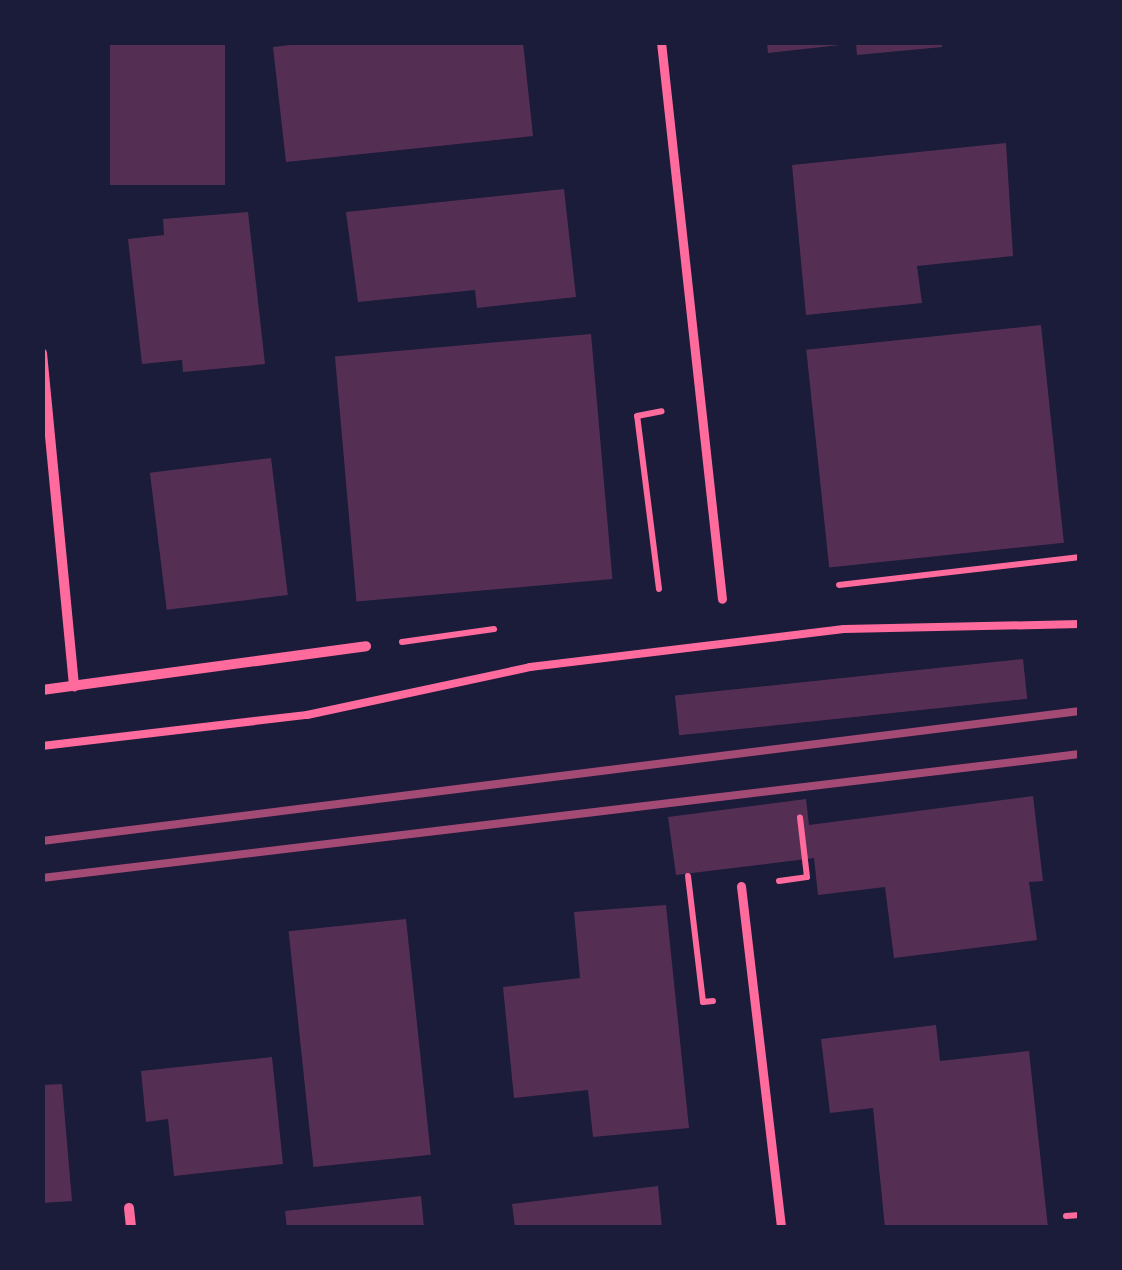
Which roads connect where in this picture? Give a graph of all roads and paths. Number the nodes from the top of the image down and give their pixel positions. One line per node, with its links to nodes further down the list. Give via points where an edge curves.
1 (661, 42): 7 (street)
2 (42, 353): 10 (street)
3 (636, 416): 6 (path)
4 (1080, 557): 5 (path)
5 (821, 587)
6 (659, 590)
7 (722, 598)
8 (1080, 624): 12 (lane, via 825,631 530,668 308,715)
9 (366, 646): 10 (street)
10 (74, 686): 11 (street)
11 (42, 690)
12 (42, 746)
13 (800, 817): 15 (path, via 807,878)
14 (688, 876): 16 (path)
15 (741, 886): 21 (street)
16 (703, 1002)
17 (129, 1208): 20 (street)
18 (1080, 1214): 19 (path)
19 (1066, 1216)
20 (131, 1228)
21 (781, 1228)

